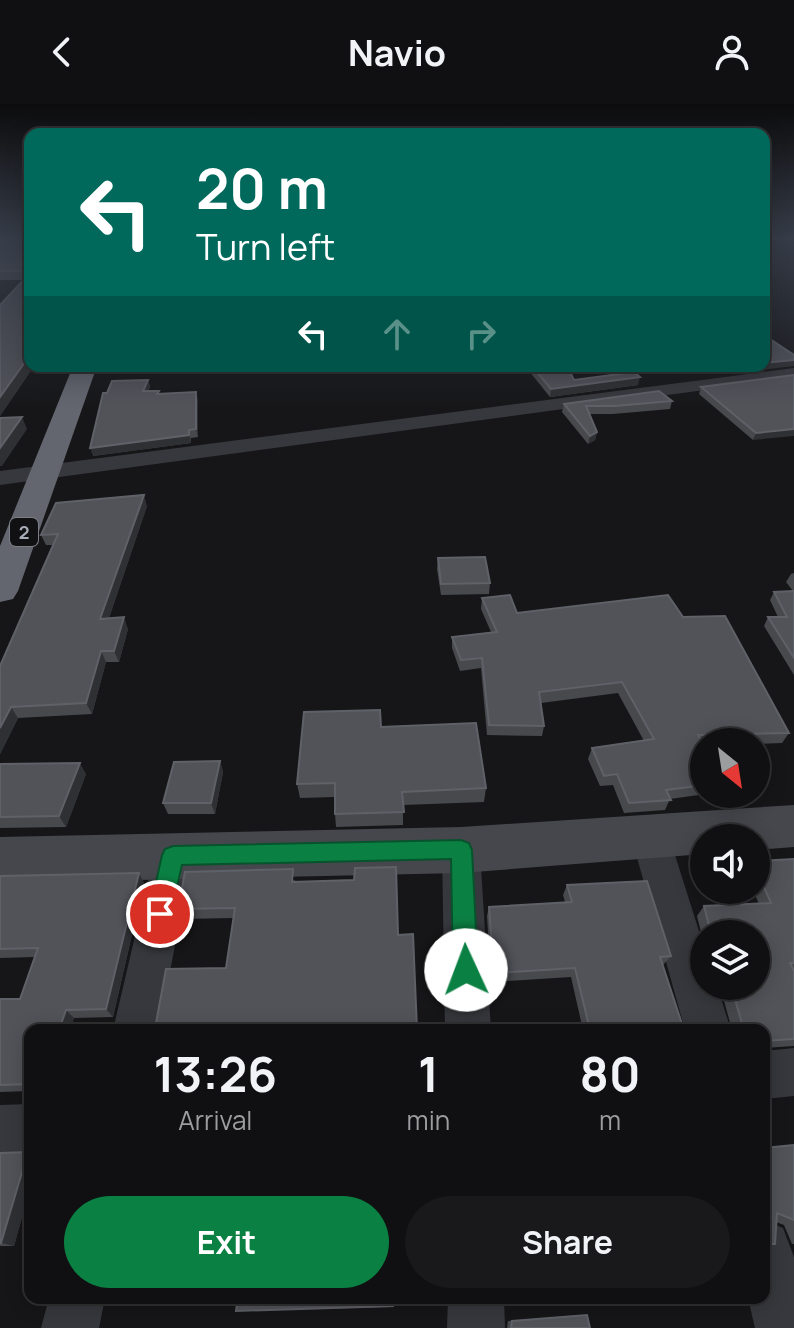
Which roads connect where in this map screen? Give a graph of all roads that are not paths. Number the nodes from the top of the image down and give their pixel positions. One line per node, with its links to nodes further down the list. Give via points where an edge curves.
1 (83, 372): 3 (highway, 2)
2 (794, 373): 3 (street)
3 (46, 472): 4 (street); 5 (highway, 2)
4 (0, 478)
5 (0, 591)
6 (794, 826): 7 (main road)
7 (650, 836): 8 (main road); 13 (street)
8 (461, 850): 9 (main road); 12 (street)
9 (173, 855): 10 (main road); 11 (street)
10 (0, 860)
11 (137, 1024)
12 (468, 1024)
13 (706, 1024)
14 (794, 1072): 15 (street)
15 (770, 1074)
16 (24, 1129): 17 (street)
17 (0, 1130)
18 (770, 1271): 23 (street)
19 (76, 1304): 21 (street)
20 (476, 1304): 22 (street)
21 (70, 1328)
22 (476, 1328)
23 (784, 1328)

